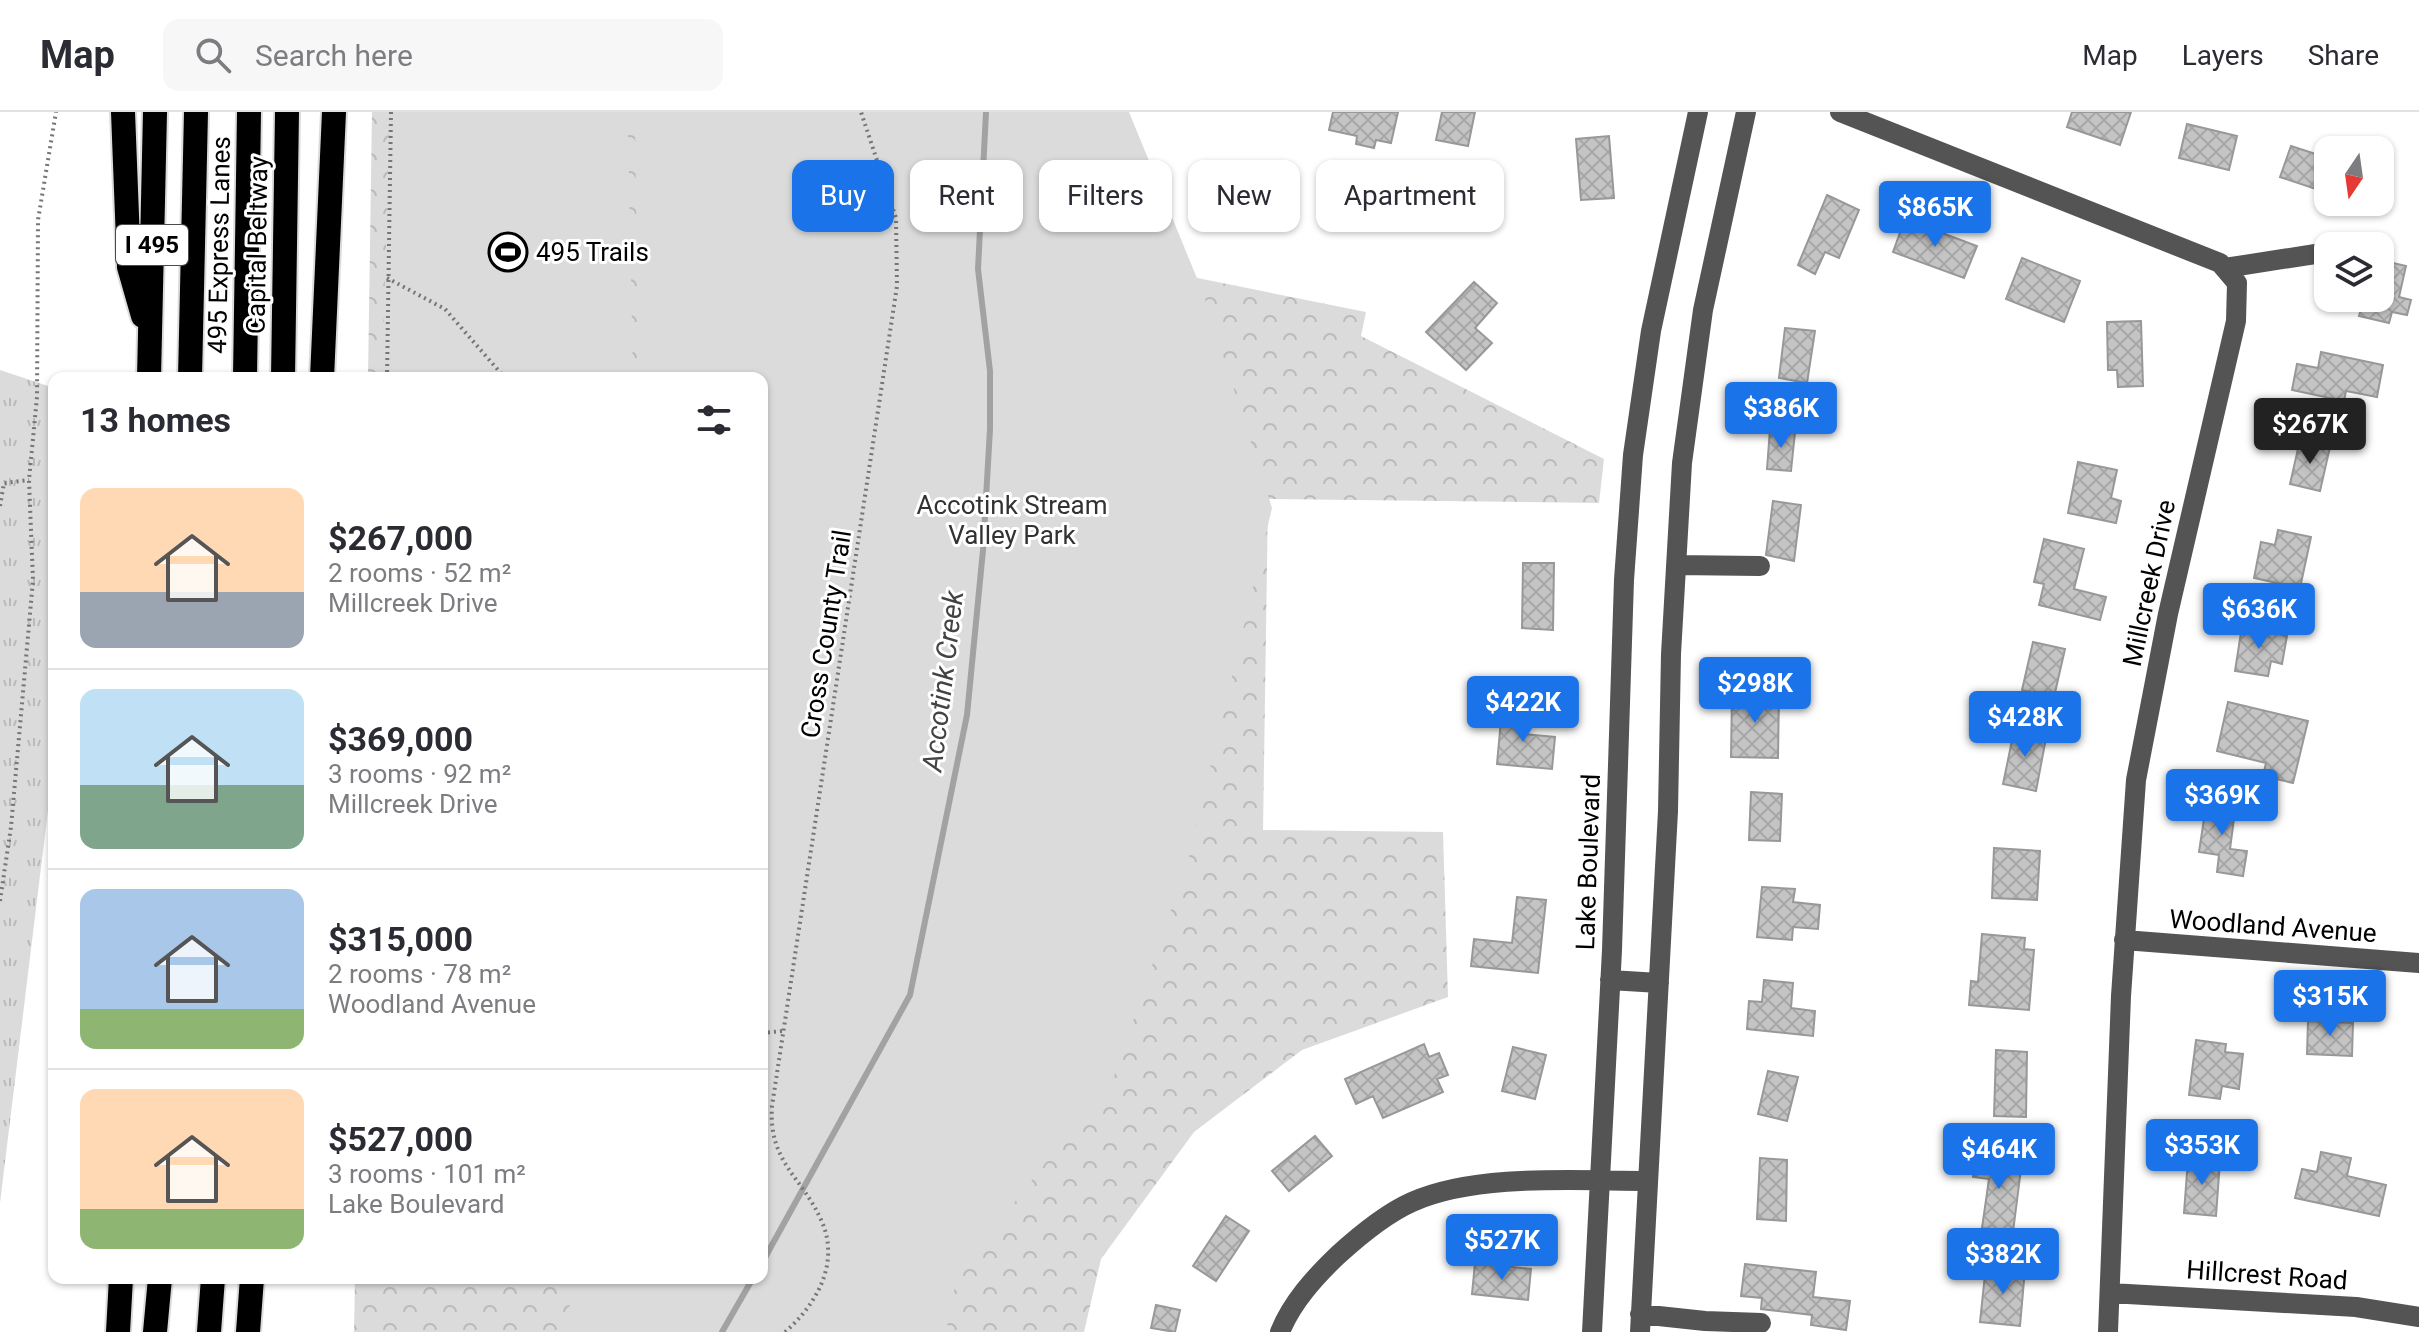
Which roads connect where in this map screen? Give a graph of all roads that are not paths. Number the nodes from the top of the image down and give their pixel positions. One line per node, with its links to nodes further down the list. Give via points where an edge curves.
1 (123, 112): 12 (highway, via 129,267)
2 (155, 112): 12 (highway, I 495)
3 (196, 112): 14 (highway, 495 Express Lanes / I 495)
4 (249, 112): 15 (highway, 495 Express Lanes)
5 (287, 112): 16 (highway, Capital Beltway)
6 (334, 112): 17 (highway)
7 (1698, 112): 22 (street, Lake Boulevard, via 1651,331 1633,455)
8 (1746, 112): 18 (street, via 1692,374)
9 (1840, 112): 11 (street)
10 (2314, 254): 11 (street)
11 (2225, 268): 20 (street, Millcreek Drive, via 2237,283 2236,321 2145,723)
12 (149, 339): 13 (highway, I 495)
13 (149, 372)
14 (190, 372)
15 (245, 372)
16 (283, 372)
17 (322, 372)
18 (1676, 565): 19 (street); 23 (street)
19 (1760, 566)
20 (2124, 940): 21 (street, Woodland Avenue); 30 (street, Millcreek Drive)
21 (2419, 963)
22 (1610, 980): 23 (street); 24 (street, Lake Boulevard)
23 (1659, 983): 25 (street)
24 (1599, 1181): 25 (street); 38 (street, via 1493,1185 1414,1201 1356,1239 1324,1269); 39 (street, Lake Boulevard)
25 (1648, 1181): 32 (street)
26 (121, 1284): 34 (highway)
27 (159, 1284): 35 (highway)
28 (213, 1284): 36 (highway)
29 (252, 1284): 37 (highway)
30 (2110, 1293): 31 (street, Hillcrest Road, via 2356,1307); 40 (street, Millcreek Drive)
31 (2419, 1317)
32 (1640, 1323): 33 (street)
33 (1761, 1323)
34 (118, 1332)
35 (155, 1332)
36 (209, 1332)
37 (248, 1332)
38 (1280, 1332)
39 (1592, 1332)
40 (2108, 1332)

